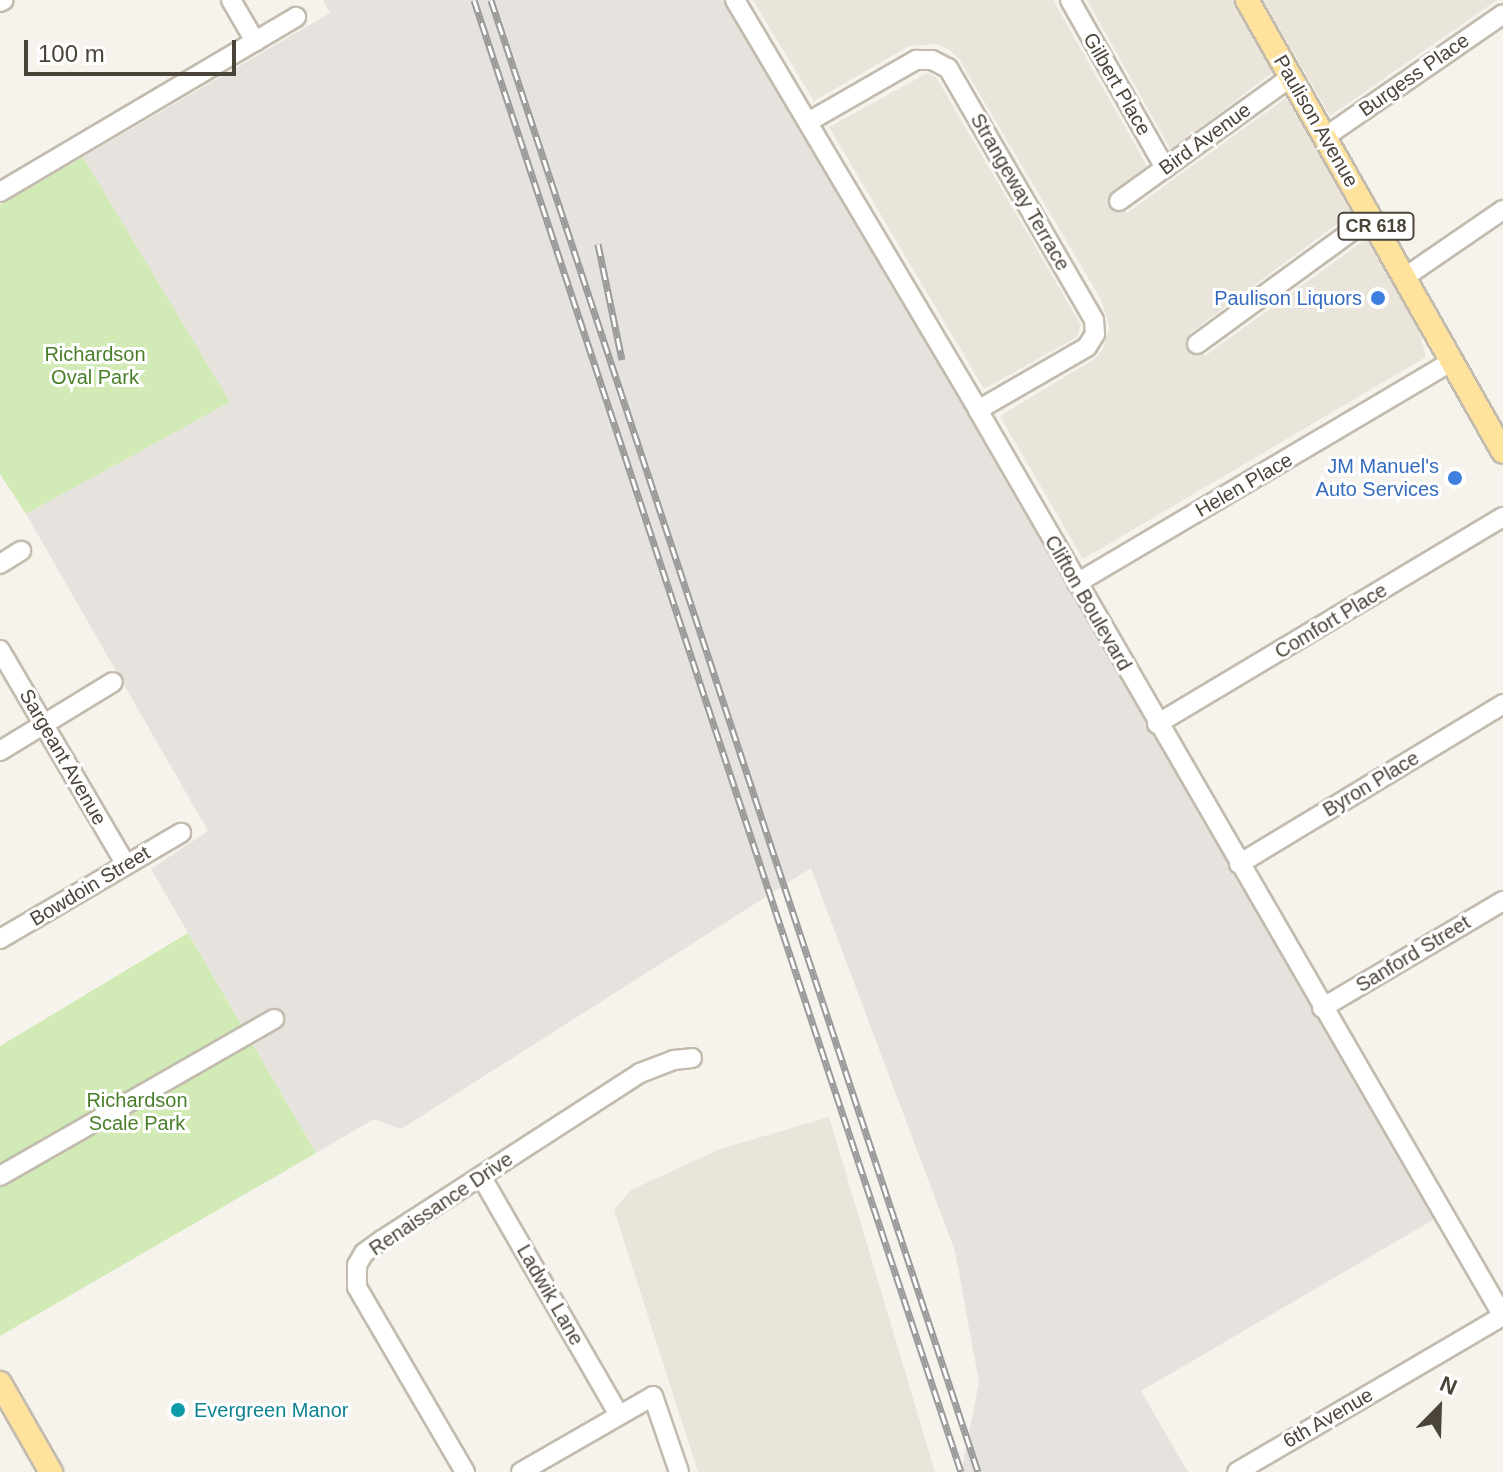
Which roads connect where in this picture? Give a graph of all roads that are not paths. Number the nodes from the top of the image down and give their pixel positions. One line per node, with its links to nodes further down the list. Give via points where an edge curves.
1 (231, 0): 7 (street)
2 (735, 0): 9 (street, Clifton Boulevard)
3 (1070, 0): 11 (street, Gilbert Place)
4 (1247, 0): 8 (main road, Paulison Avenue / CR 618)
5 (1503, 14): 10 (street, Burgess Place)
6 (296, 17): 7 (street)
7 (255, 41): 12 (street)
8 (1291, 77): 10 (main road, Paulison Avenue / CR 618); 11 (street, Bird Avenue)
9 (808, 122): 19 (street, Clifton Boulevard); 19 (street, Strangeway Terrace, via 916,60 948,68 1094,320 1095,334 1087,347)
10 (1325, 137): 15 (main road, Paulison Avenue / CR 618)
11 (1165, 168): 13 (street, Bird Avenue)
12 (0, 192)
13 (1119, 201)
14 (1503, 210): 16 (street)
15 (1371, 217): 16 (main road, Paulison Avenue / CR 618); 17 (street)
16 (1405, 277): 18 (main road, Paulison Avenue / CR 618)
17 (1197, 344)
18 (1452, 361): 20 (main road, Paulison Avenue / CR 618); 24 (street, Helen Place)
19 (978, 410): 24 (street, Clifton Boulevard)
20 (1502, 449)
21 (1503, 517): 29 (street, Comfort Place)
22 (21, 551): 23 (street)
23 (0, 564)
24 (1077, 583): 29 (street, Clifton Boulevard)
25 (0, 650): 28 (street, Sargeant Avenue)
26 (113, 682): 28 (street)
27 (1503, 704): 32 (street, Byron Place)
28 (44, 724): 30 (street); 33 (street, Sargeant Avenue)
29 (1157, 724): 32 (street, Clifton Boulevard)
30 (0, 751)
31 (181, 833): 33 (street, Bowdoin Street)
32 (1239, 864): 36 (street, Clifton Boulevard)
33 (126, 865): 35 (street, Bowdoin Street)
34 (1503, 901): 36 (street, Sanford Street)
35 (0, 939)
36 (1322, 1008): 41 (street, Clifton Boulevard)
37 (274, 1019): 39 (street)
38 (692, 1058): 40 (street, Renaissance Drive, via 640,1073)
39 (0, 1176)
40 (481, 1176): 43 (street, Ladwik Lane); 45 (street, Renaissance Drive, via 364,1253 355,1277)
41 (1503, 1316): 48 (street, 6th Avenue)
42 (0, 1383): 44 (main road)
43 (618, 1413): 46 (street); 47 (street, via 653,1396)
44 (51, 1472)
45 (465, 1472)
46 (521, 1472)
47 (679, 1472)
48 (1237, 1472)

